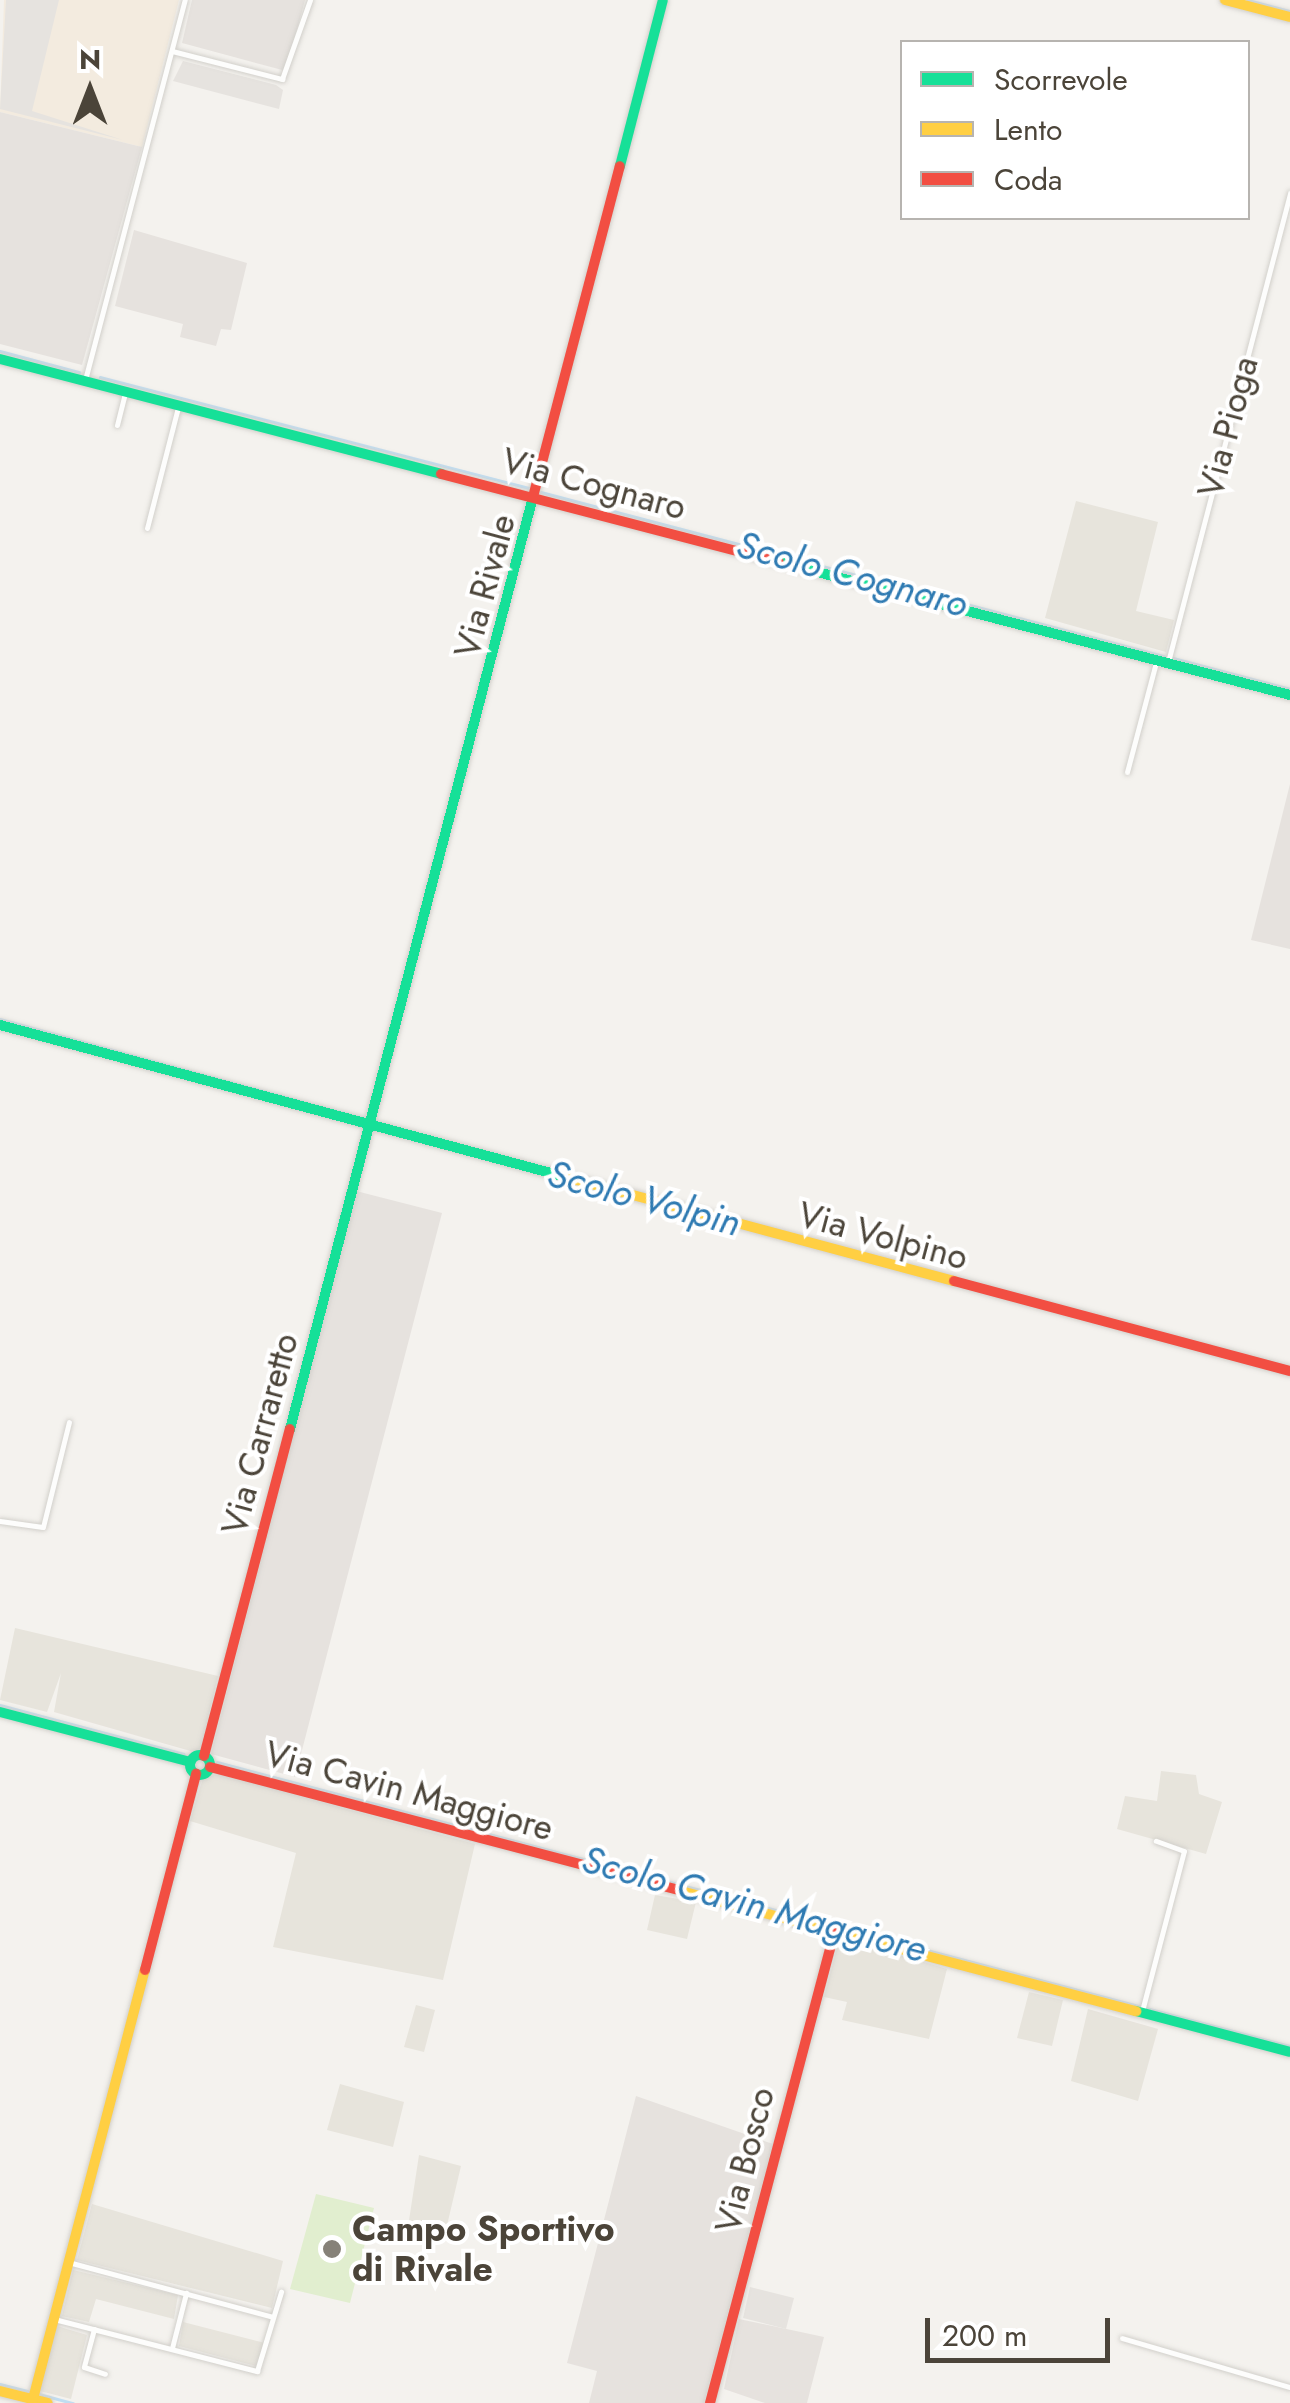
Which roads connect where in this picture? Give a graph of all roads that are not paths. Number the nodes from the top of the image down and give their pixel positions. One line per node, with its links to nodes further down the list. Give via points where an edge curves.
1 (185, 0): 6 (street)
2 (310, 0): 6 (street, via 282,79)
3 (663, 0): 13 (street, Via Rivale)
4 (1225, 0): 5 (street)
5 (1290, 17)
6 (172, 51): 9 (street)
7 (1290, 194): 15 (street, Via Pioga)
8 (0, 358): 9 (street, Via Cognaro)
9 (85, 380): 10 (street, Via Cognaro)
10 (126, 390): 11 (street, Via Cognaro); 12 (street)
11 (179, 404): 13 (street, Via Cognaro); 14 (street)
12 (117, 425)
13 (536, 497): 15 (street, Via Cognaro); 19 (street, Via Rivale)
14 (147, 528)
15 (1163, 660): 16 (street, Via Cognaro); 17 (street, Via Pioga)
16 (1290, 695)
17 (1127, 772)
18 (0, 1025): 19 (street, Via Volpino)
19 (370, 1123): 20 (street, Via Volpino); 24 (street, Via Carraretto)
20 (1290, 1371)
21 (70, 1422): 22 (street, via 43,1527)
22 (0, 1522)
23 (0, 1712): 25 (street)
24 (204, 1756): 25 (street); 26 (street, Via Cavin Maggiore)
25 (190, 1762): 27 (street)
26 (210, 1767): 27 (street, Via Cavin Maggiore); 29 (street, Via Cavin Maggiore)
27 (196, 1774): 32 (street)
28 (1156, 1842): 30 (street, via 1184,1851)
29 (835, 1931): 30 (street, Via Cavin Maggiore); 44 (street, Via Bosco)
30 (1143, 2008): 31 (street, Via Cavin Maggiore)
31 (1290, 2052)
32 (68, 2262): 34 (street); 36 (street)
33 (280, 2292): 35 (street)
34 (186, 2293): 35 (street); 39 (street)
35 (273, 2317): 39 (street, via 260,2370)
36 (54, 2318): 37 (street); 43 (street)
37 (94, 2329): 39 (street); 40 (street, via 84,2367)
38 (1122, 2338): 41 (street)
39 (171, 2349)
40 (105, 2374)
41 (1290, 2386)
42 (0, 2390): 43 (street)
43 (38, 2401)
44 (710, 2403)

